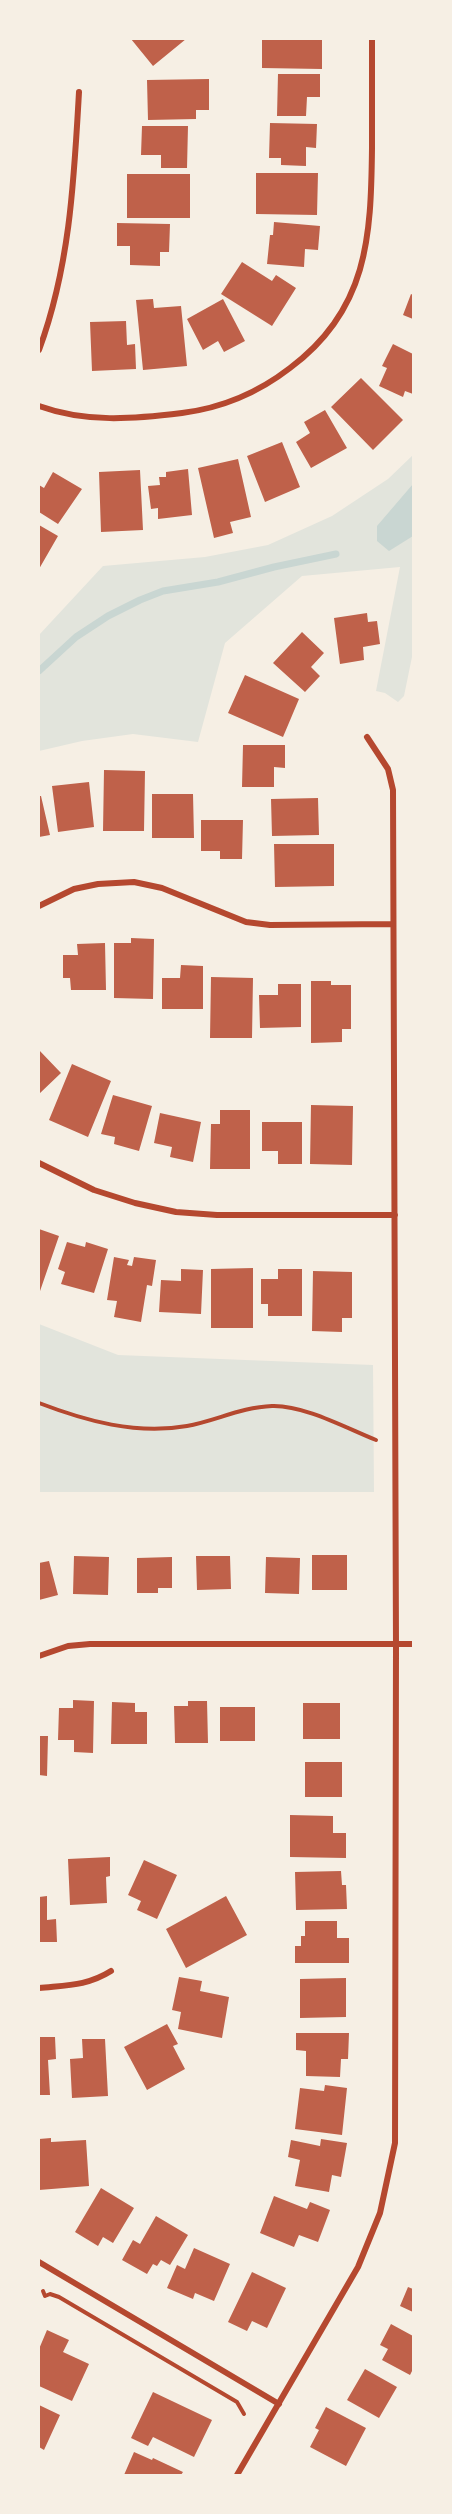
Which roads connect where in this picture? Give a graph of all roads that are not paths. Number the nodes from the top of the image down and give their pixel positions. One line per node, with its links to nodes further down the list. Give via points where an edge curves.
1 (372, 39): 4 (street, via 371,211 367,243 349,297 313,349 258,389 194,411 96,419 60,414)
2 (79, 92): 3 (street, via 68,237)
3 (39, 350)
4 (39, 406)
5 (367, 737): 7 (street, via 388,769 393,790)
6 (39, 906): 7 (street, via 82,887 134,882 162,888 252,923)
7 (393, 924): 9 (street)
8 (39, 1163): 9 (street, via 94,1190 176,1212)
9 (395, 1215): 11 (street)
10 (413, 1644): 11 (street)
11 (396, 1645): 12 (street, via 90,1644 68,1646); 16 (street, via 396,2119 392,2160 380,2212 358,2267)
12 (39, 1656)
13 (111, 1971): 14 (street, via 84,1984)
14 (39, 1988)
15 (39, 2262): 16 (street)
16 (279, 2404): 17 (street)
17 (237, 2475)

